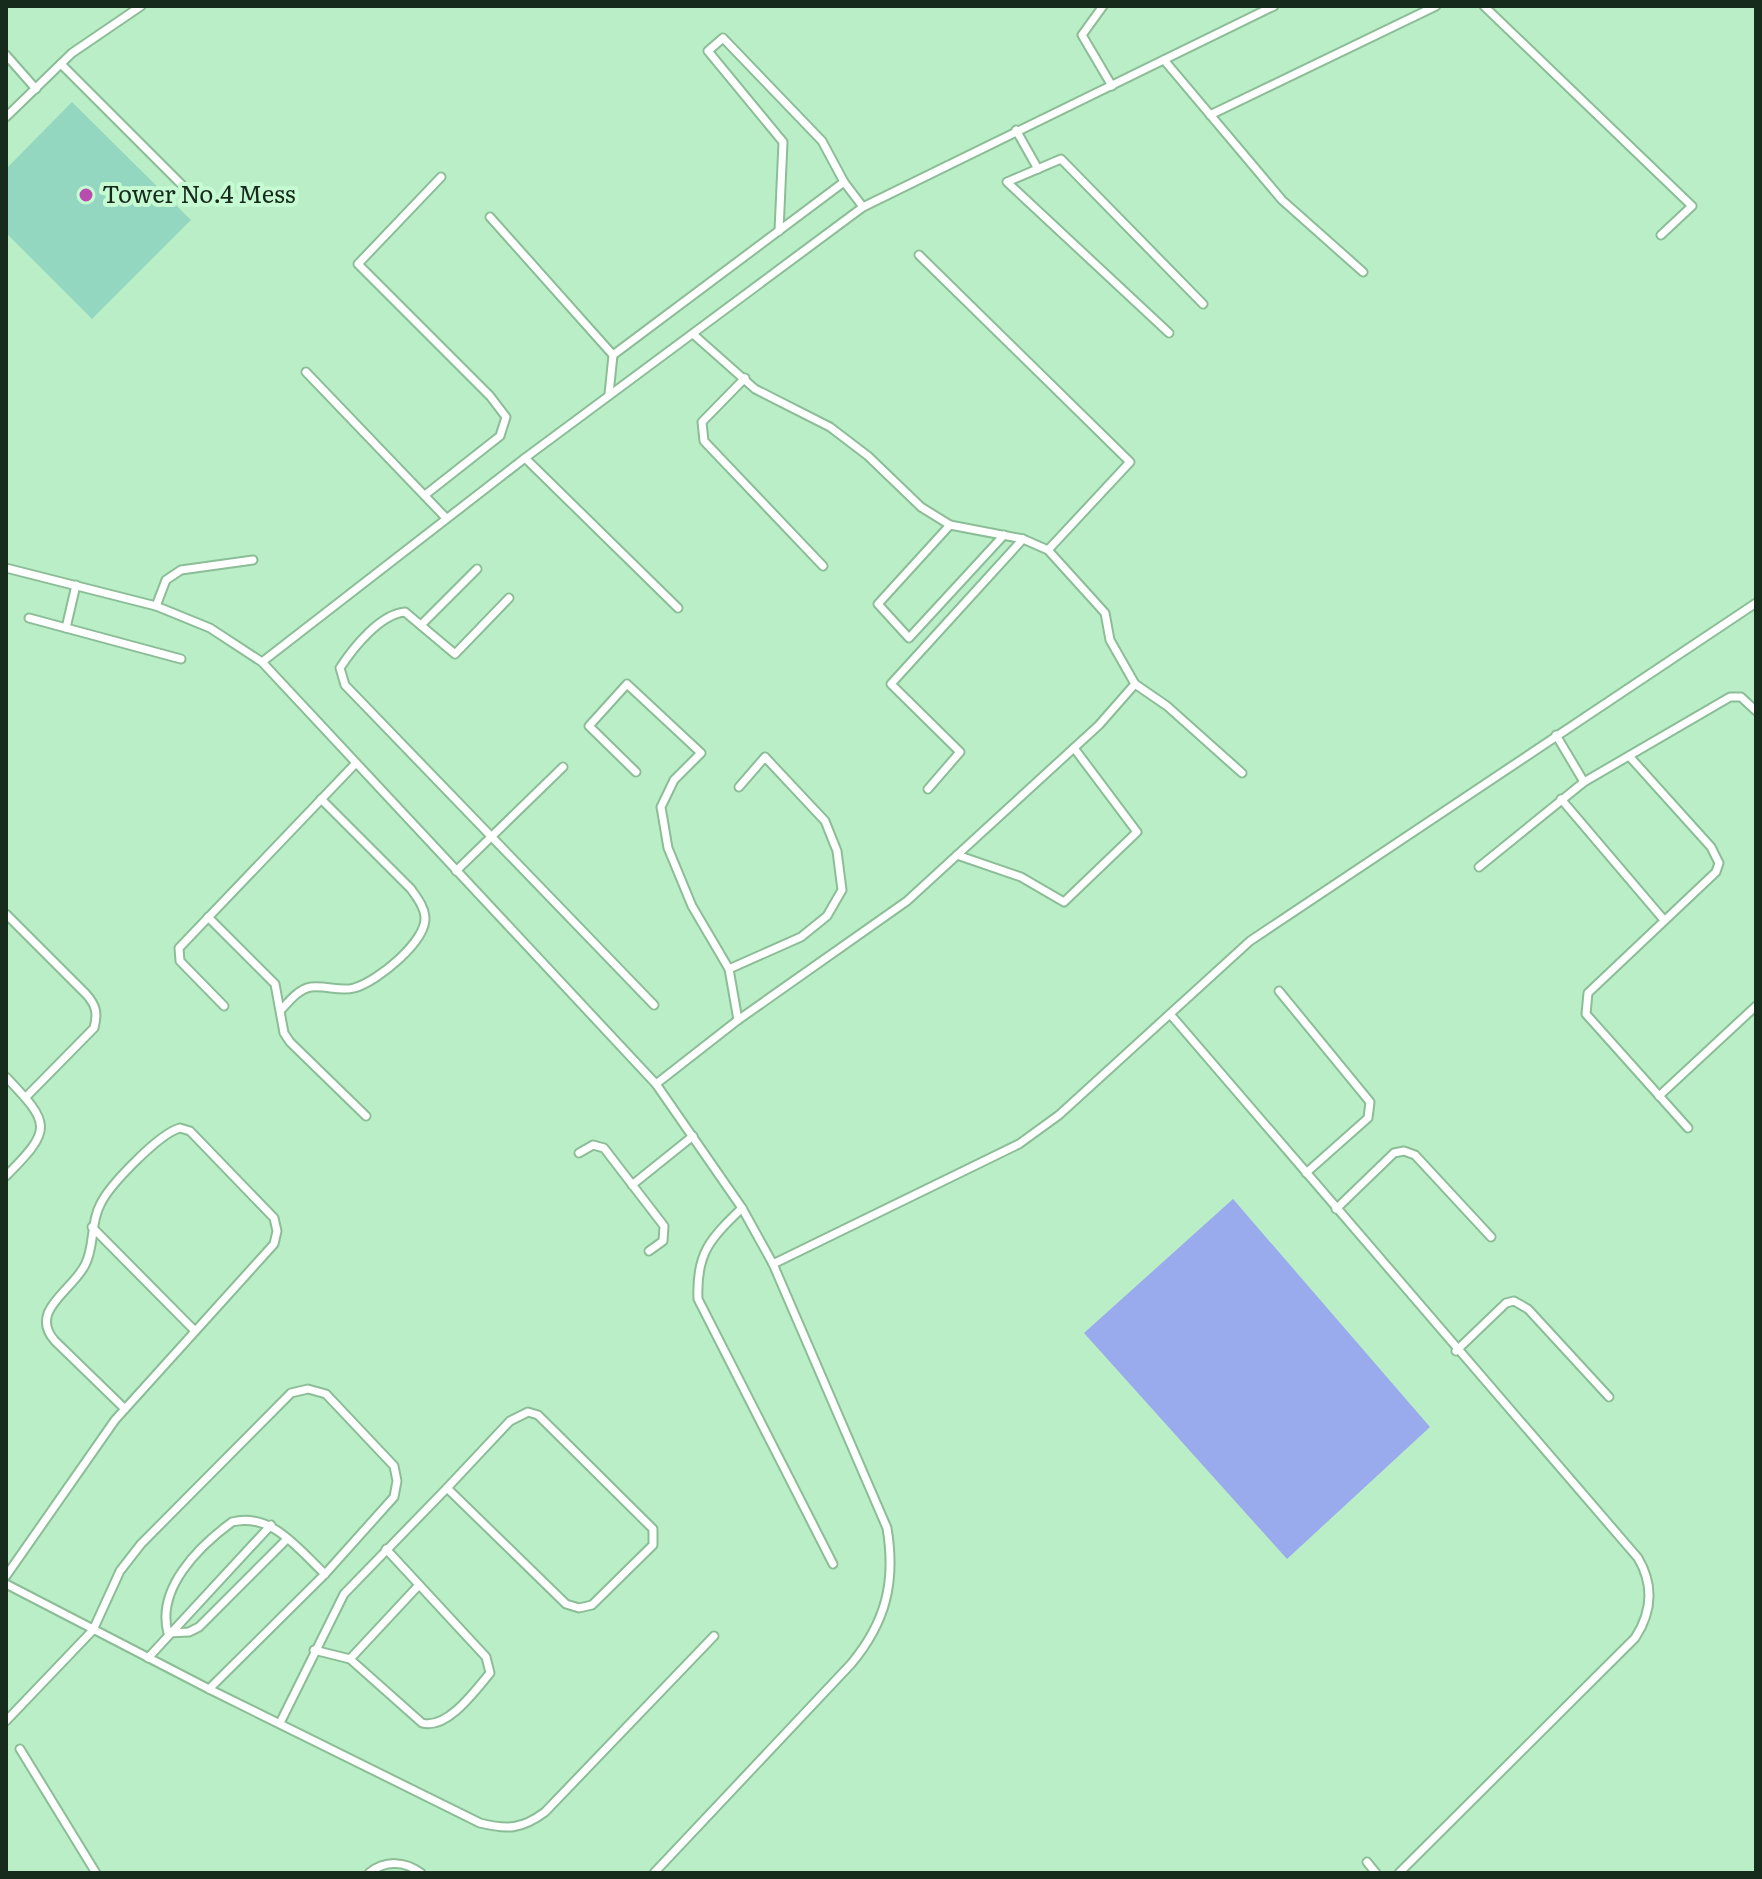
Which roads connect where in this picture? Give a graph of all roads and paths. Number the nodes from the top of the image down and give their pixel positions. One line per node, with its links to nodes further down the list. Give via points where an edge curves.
1 (141, 6): 8 (lane)
2 (1103, 6): 9 (lane, via 1082,35)
3 (1274, 6): 7 (lane)
4 (1436, 6): 11 (lane)
5 (1484, 6): 21 (lane, via 1692,206)
6 (6, 55): 10 (lane)
7 (1164, 60): 9 (lane); 11 (lane)
8 (61, 64): 10 (lane); 17 (lane)
9 (1112, 86): 13 (lane)
10 (36, 89): 12 (lane)
11 (1210, 115): 23 (lane, via 1282,200)
12 (6, 117)
13 (1016, 130): 14 (lane); 18 (lane)
14 (1038, 169): 24 (lane, via 1061,159); 25 (lane, via 1007,182)
15 (441, 177): 32 (lane, via 358,264 506,417 500,436)
16 (844, 182): 18 (lane); 20 (lane); 20 (lane, via 822,141 723,38 708,51 783,142)
17 (183, 186)
18 (863, 207): 26 (lane)
19 (490, 217): 27 (lane)
20 (779, 231): 27 (lane)
21 (1661, 235)
22 (919, 255): 37 (lane, via 1130,462)
23 (1363, 272)
24 (1203, 304)
25 (1169, 333)
26 (693, 334): 29 (lane); 30 (lane)
27 (613, 355): 30 (lane)
28 (306, 372): 32 (lane)
29 (745, 378): 34 (lane, via 784,407 830,427 921,507); 39 (lane, via 702,422 704,441)
30 (609, 394): 31 (lane)
31 (525, 458): 33 (lane); 46 (lane)
32 (425, 495): 33 (lane)
33 (446, 518): 51 (lane)
34 (950, 525): 35 (lane); 35 (lane, via 878,604 909,638)
35 (1004, 535): 36 (lane)
36 (1023, 539): 37 (lane); 63 (lane, via 891,684 960,752)
37 (1048, 550): 52 (lane, via 1105,613 1110,640)
38 (253, 560): 45 (lane, via 181,570 166,580)
39 (823, 566)
40 (6, 568): 42 (lane)
41 (477, 569): 48 (lane)
42 (76, 585): 45 (lane); 49 (lane)
43 (509, 598): 48 (lane, via 455,654)
44 (1756, 603): 54 (lane)
45 (156, 606): 51 (lane, via 210,628)
46 (678, 608)
47 (29, 618): 49 (lane)
48 (421, 625): 66 (lane, via 405,612 392,613 340,668 345,685)
49 (66, 628): 50 (lane)
50 (181, 659)
51 (262, 662): 57 (lane)
52 (1135, 684): 55 (lane); 60 (lane)
53 (1756, 711): 56 (lane, via 1741,697 1730,697)
54 (1556, 735): 61 (lane); 79 (lane, via 1250,941)
55 (1074, 748): 67 (lane); 67 (lane, via 1137,832 1064,902 1021,877)
56 (1629, 756): 61 (lane); 72 (lane, via 1717,854 1716,872)
57 (355, 764): 64 (lane); 69 (lane)
58 (563, 767): 66 (lane)
59 (636, 772): 73 (lane, via 589,726 627,684 701,753 674,780 661,807 668,848 692,906)
60 (1242, 773)
61 (1584, 782): 65 (lane)
62 (739, 787): 73 (lane, via 765,757 825,821 837,851 842,890 827,916 801,937)
63 (928, 789)
64 (321, 799): 71 (lane); 78 (lane, via 411,889 425,918 422,934 411,947 366,984 337,990 312,987)
65 (1561, 799): 68 (lane); 72 (lane)
66 (490, 834): 69 (lane); 75 (lane)
67 (957, 855): 80 (lane, via 907,901)
68 (1479, 867)
69 (456, 871): 82 (lane)
70 (6, 914): 84 (lane, via 86,994 97,1015 94,1028)
71 (208, 917): 76 (lane, via 183,942 178,955); 78 (lane, via 275,984)
72 (1664, 920): 83 (lane, via 1595,986 1585,1003 1592,1022)
73 (729, 969): 80 (lane)
74 (1279, 991): 89 (lane, via 1370,1102 1368,1118)
75 (654, 1005)
76 (224, 1006)
77 (1756, 1006): 83 (lane)
78 (282, 1009): 85 (lane, via 290,1042)
79 (1170, 1014): 89 (lane); 97 (lane, via 1059,1115 1019,1144)
80 (738, 1020): 82 (lane)
81 (6, 1077): 84 (lane)
82 (656, 1084): 87 (lane)
83 (1659, 1096): 86 (lane)
84 (26, 1097): 90 (lane, via 42,1125 38,1141)
85 (366, 1116)
86 (1688, 1128)
87 (693, 1136): 91 (lane); 92 (lane)
88 (579, 1153): 91 (lane, via 593,1145 604,1148)
89 (1306, 1173): 93 (lane)
90 (6, 1176)
91 (632, 1185): 96 (lane, via 666,1231 663,1241)
92 (742, 1208): 97 (lane); 106 (lane, via 706,1246 697,1272 698,1299)
93 (1336, 1209): 95 (lane, via 1394,1153 1404,1151 1415,1155); 99 (lane)
94 (92, 1227): 98 (lane); 98 (lane, via 107,1194 170,1131 190,1131 207,1148 274,1218 277,1231 274,1244); 101 (lane, via 86,1263 45,1322 55,1341)
95 (1491, 1237)
96 (649, 1251)
97 (773, 1264): 125 (lane, via 887,1528 891,1587 870,1641 851,1664)
98 (195, 1331): 101 (lane)
99 (1456, 1351): 100 (lane, via 1514,1301 1528,1309); 127 (lane, via 1638,1558 1649,1600 1635,1638)
100 (1609, 1397)
101 (125, 1409): 108 (lane)
102 (447, 1488): 102 (lane, via 566,1604 579,1608 592,1605 653,1545 648,1523 538,1415 518,1414); 105 (lane)
103 (271, 1525): 104 (lane); 112 (lane); 112 (lane, via 245,1519 222,1530 171,1588 165,1603)
104 (287, 1539): 107 (lane); 112 (lane, via 199,1627)
105 (386, 1549): 110 (lane); 114 (lane, via 344,1594)
106 (833, 1564)
107 (325, 1574): 111 (lane, via 394,1497 397,1481 394,1466 367,1434 326,1394 308,1389 291,1393 278,1404 149,1535 120,1571); 117 (lane)
108 (6, 1576)
109 (6, 1584): 111 (lane)
110 (419, 1585): 116 (lane); 116 (lane, via 486,1657 491,1668 486,1678 446,1719 431,1725 422,1723)
111 (93, 1630): 115 (lane); 118 (lane)
112 (168, 1633): 115 (lane)
113 (714, 1636): 119 (lane, via 545,1812 507,1830 480,1823)
114 (314, 1650): 116 (lane); 119 (lane)
115 (148, 1658): 117 (lane)
116 (350, 1659)
117 (209, 1689): 119 (lane)
118 (6, 1721)
119 (280, 1723)
120 (20, 1749): 122 (lane)
121 (1367, 1862): 126 (lane)
122 (96, 1873)
123 (369, 1873): 124 (lane, via 391,1862 411,1865)
124 (421, 1873)
125 (654, 1873)
126 (1376, 1873)
127 (1399, 1873)

